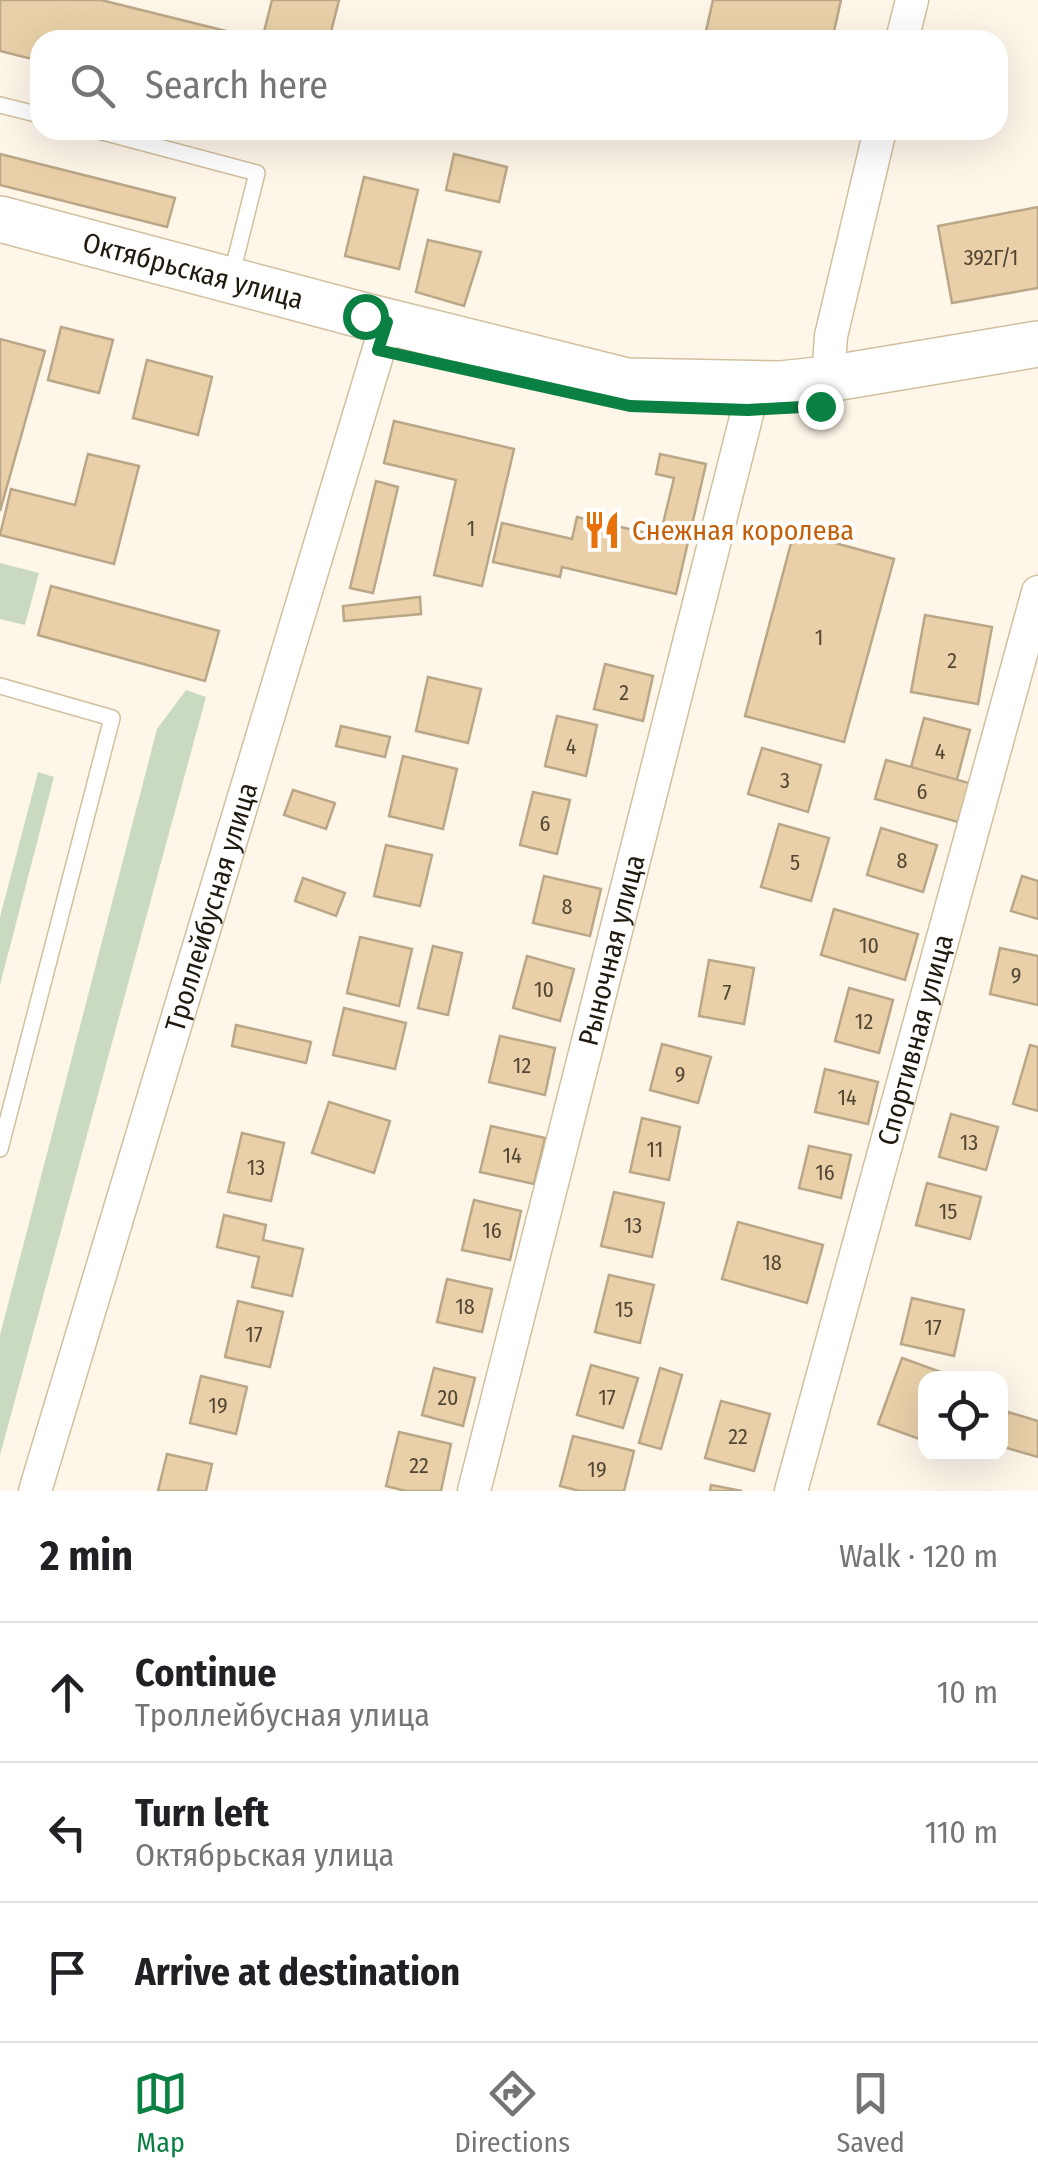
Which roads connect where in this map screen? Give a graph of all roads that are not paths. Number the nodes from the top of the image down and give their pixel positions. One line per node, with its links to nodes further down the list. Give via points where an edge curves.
1 (912, 0): 2 (street)
2 (904, 30)
3 (0, 104): 4 (lane)
4 (30, 112)
5 (133, 140): 9 (lane, via 257,173)
6 (878, 140): 13 (street, via 831,336)
7 (0, 219): 9 (main road, Октябрьская улица)
8 (0, 247): 10 (main road, Октябрьская улица)
9 (230, 280): 10 (main road, Октябрьская улица)
10 (383, 336): 13 (main road, Октябрьская улица, via 626,381); 14 (main road, Октябрьская улица, via 630,406); 18 (street, Троллейбусная улица)
11 (1038, 344): 13 (main road, Октябрьская улица)
12 (1038, 372): 14 (main road, Октябрьская улица, via 820,406)
13 (828, 379)
14 (748, 410): 19 (street, Рыночная улица)
15 (1038, 592): 20 (street, Спортивная улица)
16 (0, 688): 17 (lane, via 112,718)
17 (0, 1149)
18 (34, 1491)
19 (474, 1491)
20 (791, 1491)

